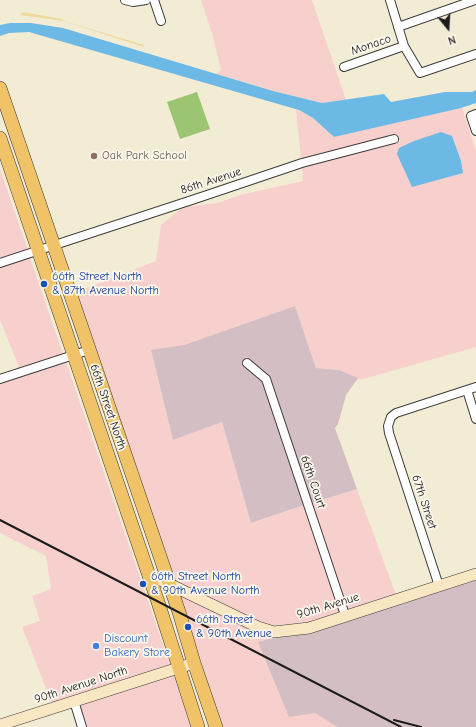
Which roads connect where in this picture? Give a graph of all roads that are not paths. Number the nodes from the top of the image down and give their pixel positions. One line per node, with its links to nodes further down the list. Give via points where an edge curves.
1 (125, 0): 2 (street)
2 (146, 0)
3 (154, 0): 6 (street)
4 (390, 0): 7 (street)
5 (475, 0): 7 (street)
6 (161, 21)
7 (398, 26): 8 (street)
8 (404, 46): 9 (street, via 420,73); 10 (street, Monaco)
9 (476, 54)
10 (344, 67)
11 (0, 88): 14 (main road, 66th Street North)
12 (473, 115): 13 (street)
13 (476, 131)
14 (17, 137): 16 (street); 17 (main road, 66th Street North)
15 (394, 139): 17 (street, 86th Avenue, via 302,163)
16 (1, 141): 18 (main road, 66th Street North)
17 (54, 245): 18 (street, 86th Avenue); 20 (main road, 66th Street North)
18 (38, 251): 19 (street, 86th Avenue); 21 (main road, 66th Street North)
19 (0, 262)
20 (88, 350): 21 (street); 27 (main road, 66th Street North)
21 (73, 355): 23 (street); 28 (main road, 66th Street North)
22 (247, 363): 33 (street, 66th Court, via 266,379)
23 (0, 379)
24 (476, 387): 25 (street)
25 (466, 390): 26 (street); 32 (street, 67th Street, via 396,413 388,426)
26 (476, 419)
27 (123, 452): 28 (main road); 31 (main road, 66th Street North)
28 (108, 457): 30 (main road, 66th Street North)
29 (476, 574): 32 (street, 90th Avenue)
30 (148, 575): 31 (street, 90th Avenue); 35 (main road, 66th Street North)
31 (169, 584): 33 (street, 90th Avenue, via 237,618 274,632 308,628); 34 (main road, 66th Street North)
32 (439, 586): 33 (street, 90th Avenue)
33 (345, 615)
34 (194, 662): 35 (street, 90th Avenue North); 40 (main road, 66th Street North)
35 (179, 667): 36 (street, 90th Avenue North); 39 (main road, 66th Street North)
36 (74, 701): 37 (street, 90th Avenue North); 38 (street)
37 (0, 725)
38 (82, 727)
39 (198, 727)
40 (216, 727)

